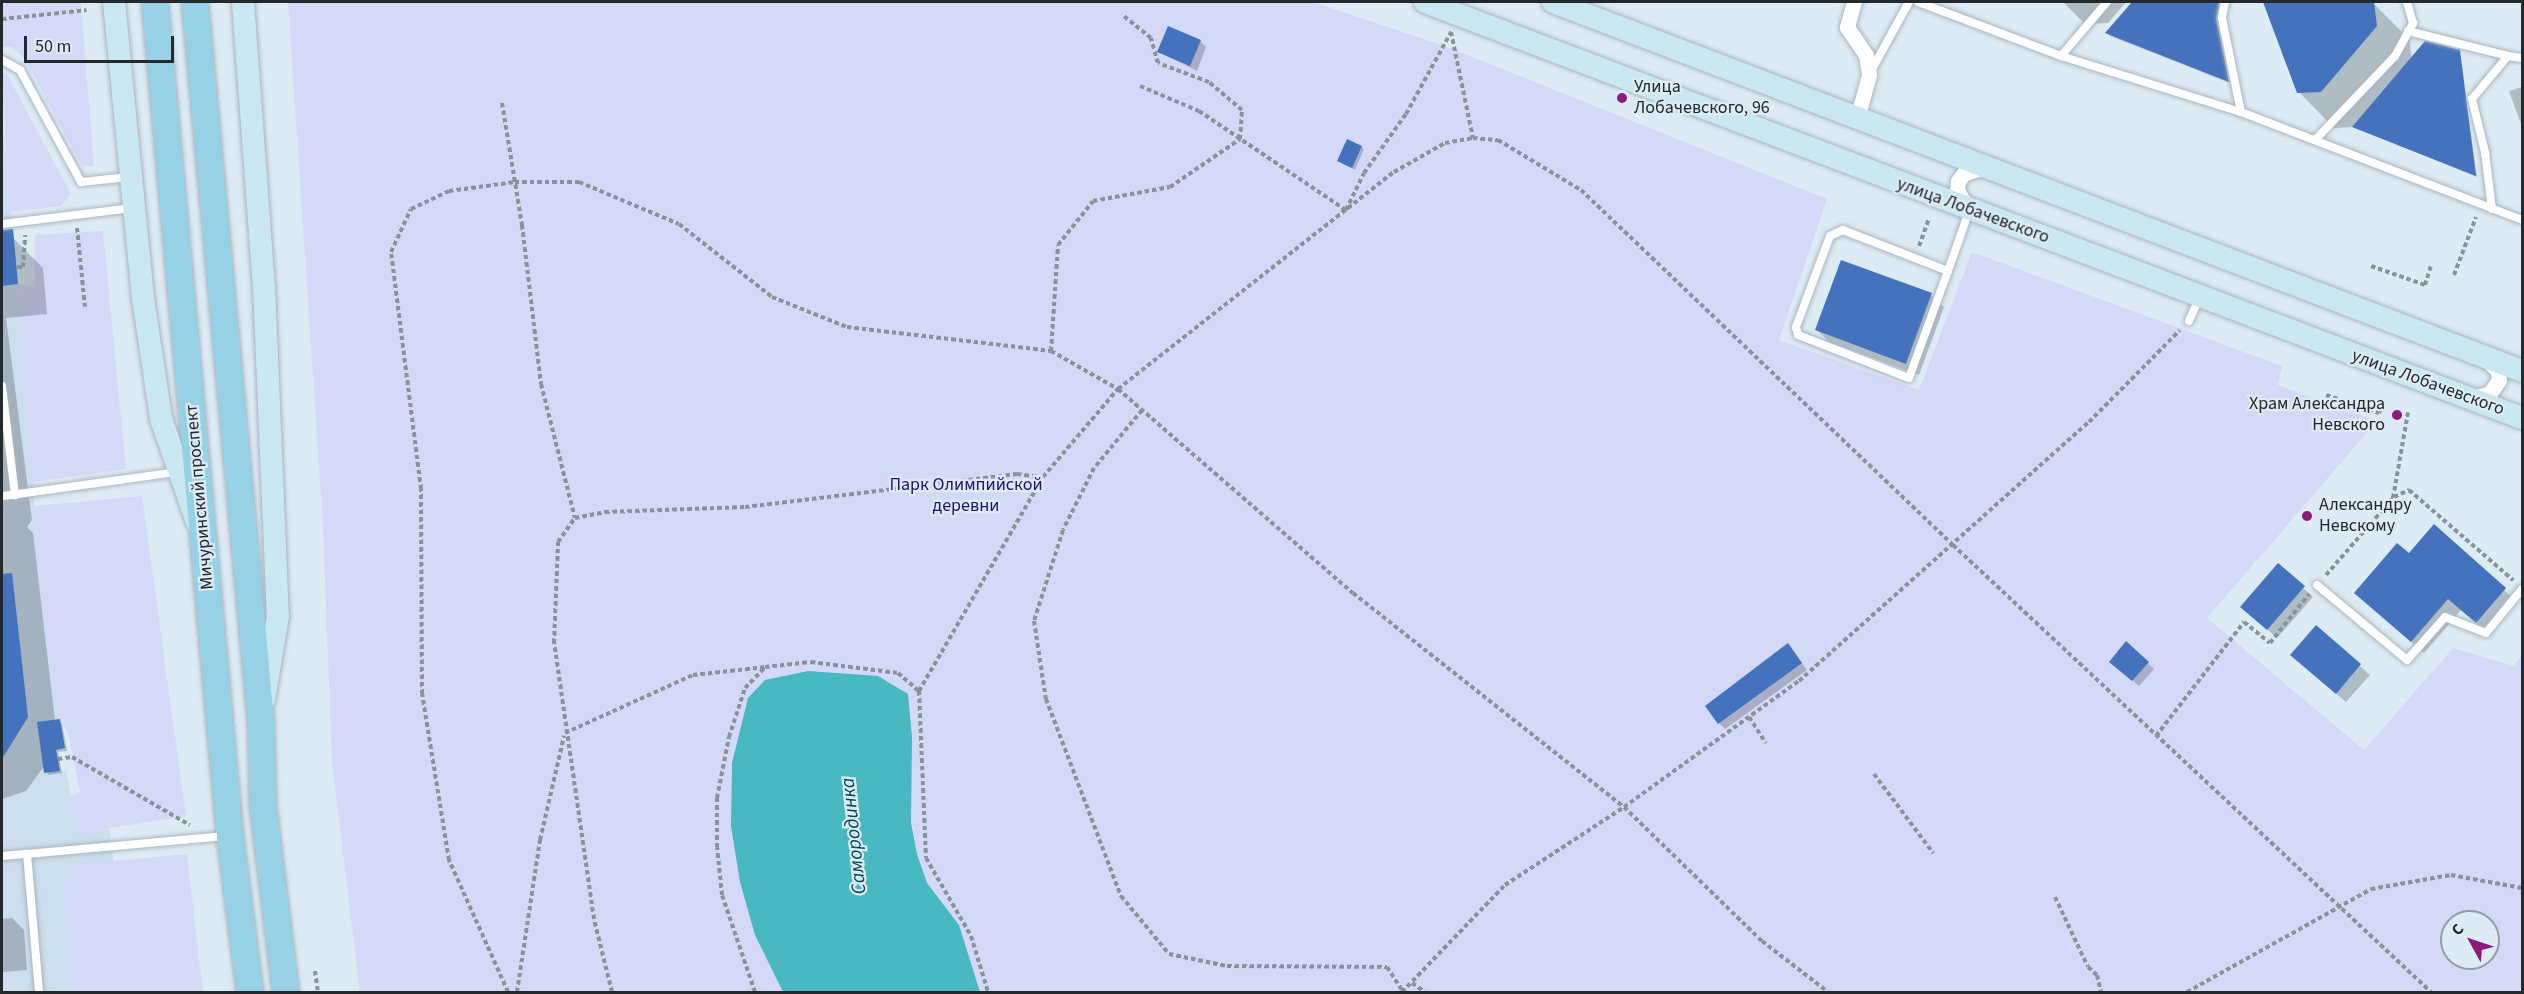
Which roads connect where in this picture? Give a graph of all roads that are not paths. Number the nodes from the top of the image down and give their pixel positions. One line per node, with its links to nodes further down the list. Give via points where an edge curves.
1 (114, 2): 23 (main road)
2 (155, 2): 40 (main road, Мичуринский проспект)
3 (195, 2): 43 (main road)
4 (243, 2): 43 (main road, via 264,286 278,616)
5 (1425, 2): 26 (main road, улица Лобачевского)
6 (1553, 2): 20 (main road)
7 (1854, 2): 18 (street, via 1847,27 1866,55)
8 (1909, 2): 18 (lane)
9 (1918, 2): 14 (lane)
10 (2107, 2): 14 (lane)
11 (2225, 2): 19 (lane, via 2222,18)
12 (2407, 2): 13 (lane, via 2413,23)
13 (2408, 32): 15 (lane); 21 (lane, via 2395,56)
14 (2061, 56): 19 (lane)
15 (2508, 56): 16 (lane); 25 (lane, via 2472,99 2485,152)
16 (2523, 58)
17 (2, 60): 23 (lane, via 20,70 81,182)
18 (1869, 75): 20 (street)
19 (2241, 112): 21 (lane)
20 (1857, 119): 22 (main road)
21 (2315, 140): 25 (lane)
22 (1986, 167): 26 (street, via 1964,173 1958,181 1957,190); 32 (main road)
23 (130, 177): 24 (main road)
24 (133, 207): 28 (lane); 37 (main road, via 160,419)
25 (2492, 209): 27 (lane)
26 (1969, 211): 29 (lane); 30 (main road, улица Лобачевского)
27 (2523, 220)
28 (2, 224)
29 (1948, 271): 29 (lane, via 1843,230 1830,236 1796,327 1798,335 1909,378)
30 (2201, 294): 31 (lane); 35 (main road, улица Лобачевского)
31 (2189, 321)
32 (2482, 356): 33 (main road); 35 (street, via 2493,363 2499,380 2489,394)
33 (2523, 371)
34 (2, 386): 38 (lane)
35 (2467, 398): 36 (main road, улица Лобачевского)
36 (2523, 418)
37 (179, 472): 38 (lane); 40 (main road)
38 (15, 495): 39 (lane)
39 (4, 496)
40 (204, 543): 44 (main road, Мичуринский проспект)
41 (2317, 585): 42 (lane, via 2407,660 2445,617 2486,633)
42 (2523, 588)
43 (261, 722): 49 (main road, via 263,806)
44 (230, 836): 45 (lane); 48 (main road, Мичуринский проспект)
45 (27, 854): 46 (lane); 47 (lane)
46 (2, 856)
47 (39, 993)
48 (250, 993)
49 (286, 993)

